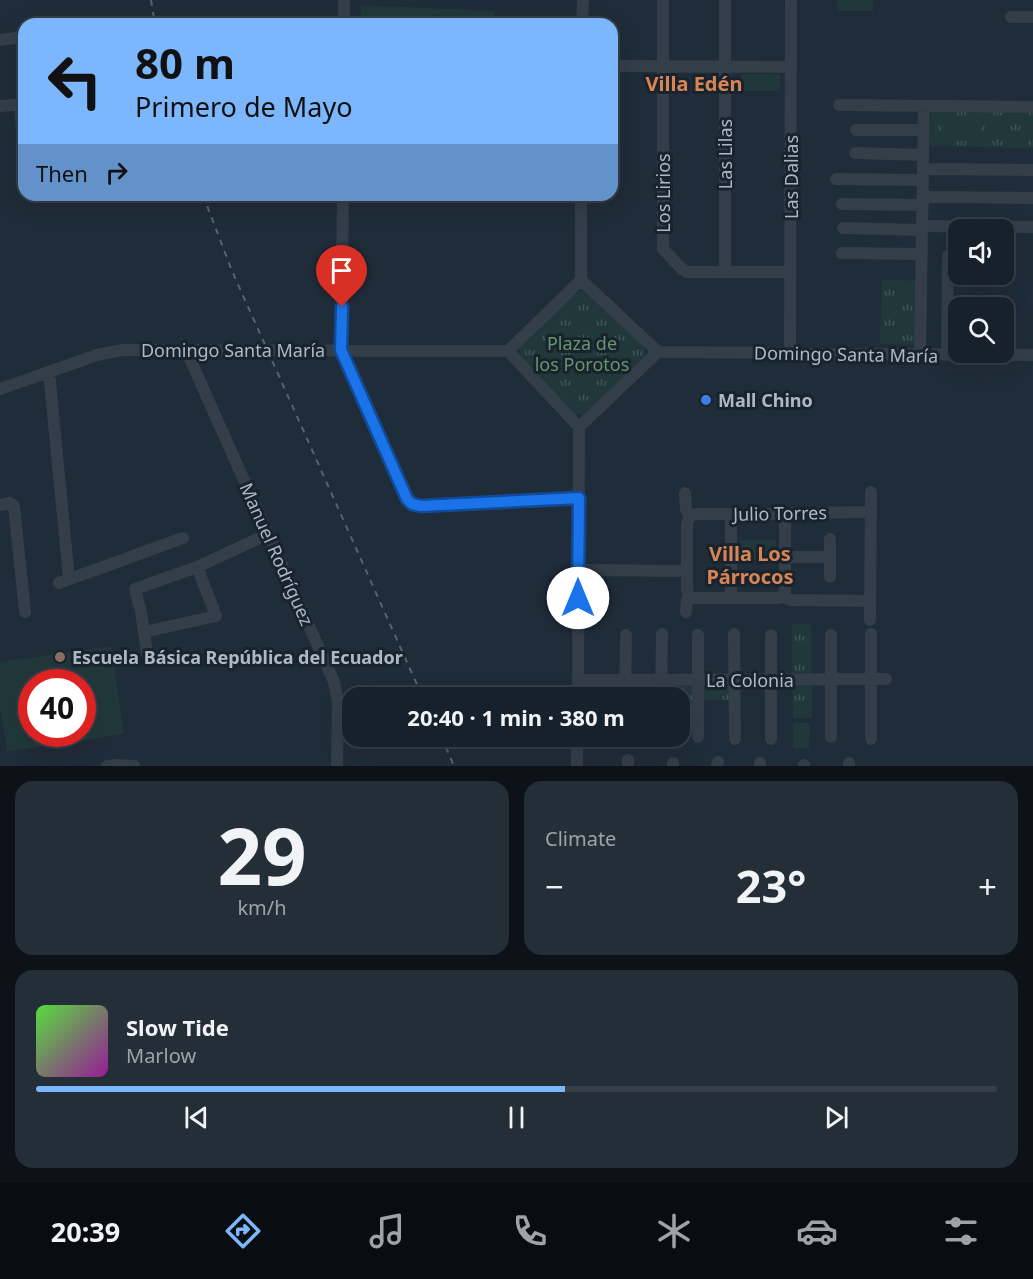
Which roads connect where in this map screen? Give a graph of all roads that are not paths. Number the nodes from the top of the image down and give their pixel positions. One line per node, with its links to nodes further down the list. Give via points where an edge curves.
1 (344, 0): 8 (street)
2 (583, 0): 9 (street)
3 (663, 0): 13 (street, Los Lirios)
4 (726, 0): 14 (street, Las Lilas)
5 (791, 0): 15 (street, Las Dalias)
6 (1011, 17): 7 (street)
7 (1033, 17)
8 (344, 18)
9 (582, 18)
10 (18, 38): 11 (street)
11 (0, 40)
12 (618, 66): 13 (street)
13 (663, 67): 14 (street); 39 (street, Los Lirios, via 663,249 685,271)
14 (725, 67): 15 (street); 39 (street, Las Lilas)
15 (791, 67): 40 (street, Las Dalias)
16 (18, 104): 18 (street)
17 (839, 105): 19 (street)
18 (0, 106)
19 (924, 106): 20 (street); 22 (street)
20 (1033, 107)
21 (856, 130): 22 (street)
22 (924, 130): 24 (street)
23 (855, 153): 24 (street)
24 (923, 155): 26 (street)
25 (1033, 170): 26 (street)
26 (923, 174): 27 (street); 31 (street)
27 (836, 179)
28 (1033, 198): 31 (street)
29 (342, 201): 43 (street)
30 (581, 201): 41 (street)
31 (923, 201): 32 (street); 35 (street)
32 (842, 204)
33 (1033, 227): 35 (street)
34 (843, 228): 35 (street)
35 (922, 228): 37 (street)
36 (842, 253): 37 (street)
37 (922, 254): 47 (street)
38 (948, 256): 48 (street)
39 (725, 272): 40 (street, Los Lirios)
40 (790, 272): 46 (street, Las Dalias)
41 (580, 280): 44 (street); 45 (street)
42 (186, 350): 43 (street, Domingo Santa María); 50 (street, Domingo Santa María, via 110,352); 61 (street, Manuel Rodríguez)
43 (341, 350): 44 (street, Domingo Santa María); 55 (street, via 405,496 412,504)
44 (508, 351): 52 (street)
45 (658, 352): 46 (street, Domingo Santa María); 52 (street)
46 (790, 353): 47 (street, Domingo Santa María)
47 (920, 354): 48 (street, Domingo Santa María)
48 (947, 355): 49 (street, Domingo Santa María)
49 (1033, 355)
50 (49, 372): 51 (street, Domingo Santa María); 62 (street, via 64,581)
51 (0, 389)
52 (579, 427): 55 (street)
53 (871, 492): 57 (street)
54 (686, 493): 59 (street)
55 (579, 498): 67 (street)
56 (0, 505): 74 (street, via 14,506)
57 (871, 512): 60 (street, Julio Torres); 73 (street)
58 (731, 514): 59 (street, Julio Torres); 60 (street, Julio Torres); 72 (street)
59 (690, 516): 68 (street)
60 (782, 516): 64 (street)
61 (268, 534): 66 (street); 106 (street, Manuel Rodríguez, via 334,682 338,702)
62 (183, 538)
63 (830, 539): 65 (street)
64 (784, 557): 65 (street); 71 (street)
65 (830, 557): 69 (street)
66 (197, 567): 77 (street, via 135,589); 77 (street, via 216,616)
67 (579, 570): 68 (street); 88 (street)
68 (687, 571): 70 (street)
69 (830, 577)
70 (689, 596): 72 (street); 75 (street)
71 (782, 596): 72 (street); 73 (street, via 791,600)
72 (731, 598)
73 (870, 601): 76 (street)
74 (25, 612)
75 (686, 612)
76 (870, 620)
77 (144, 632): 85 (street)
78 (662, 634): 90 (street)
79 (734, 634): 92 (street)
80 (871, 634): 86 (street)
81 (626, 635): 89 (street)
82 (698, 635): 91 (street)
83 (771, 635): 93 (street)
84 (831, 635): 94 (street)
85 (147, 653)
86 (871, 679): 87 (street, La Colonia); 94 (street, La Colonia); 102 (street)
87 (886, 679)
88 (578, 680): 89 (street, La Colonia); 95 (street)
89 (625, 680): 90 (street, La Colonia); 96 (street)
90 (661, 680): 91 (street, La Colonia); 97 (street)
91 (698, 680): 92 (street, La Colonia); 98 (street)
92 (735, 680): 93 (street, La Colonia); 100 (street)
93 (771, 680): 94 (street, La Colonia); 101 (street)
94 (831, 680): 99 (street)
95 (578, 687)
96 (625, 687)
97 (661, 687)
98 (698, 737)
99 (831, 737)
100 (735, 739)
101 (771, 739)
102 (870, 739)
103 (578, 747): 107 (street)
104 (107, 766): 105 (street)
105 (134, 766)
106 (337, 766)
107 (577, 766)

